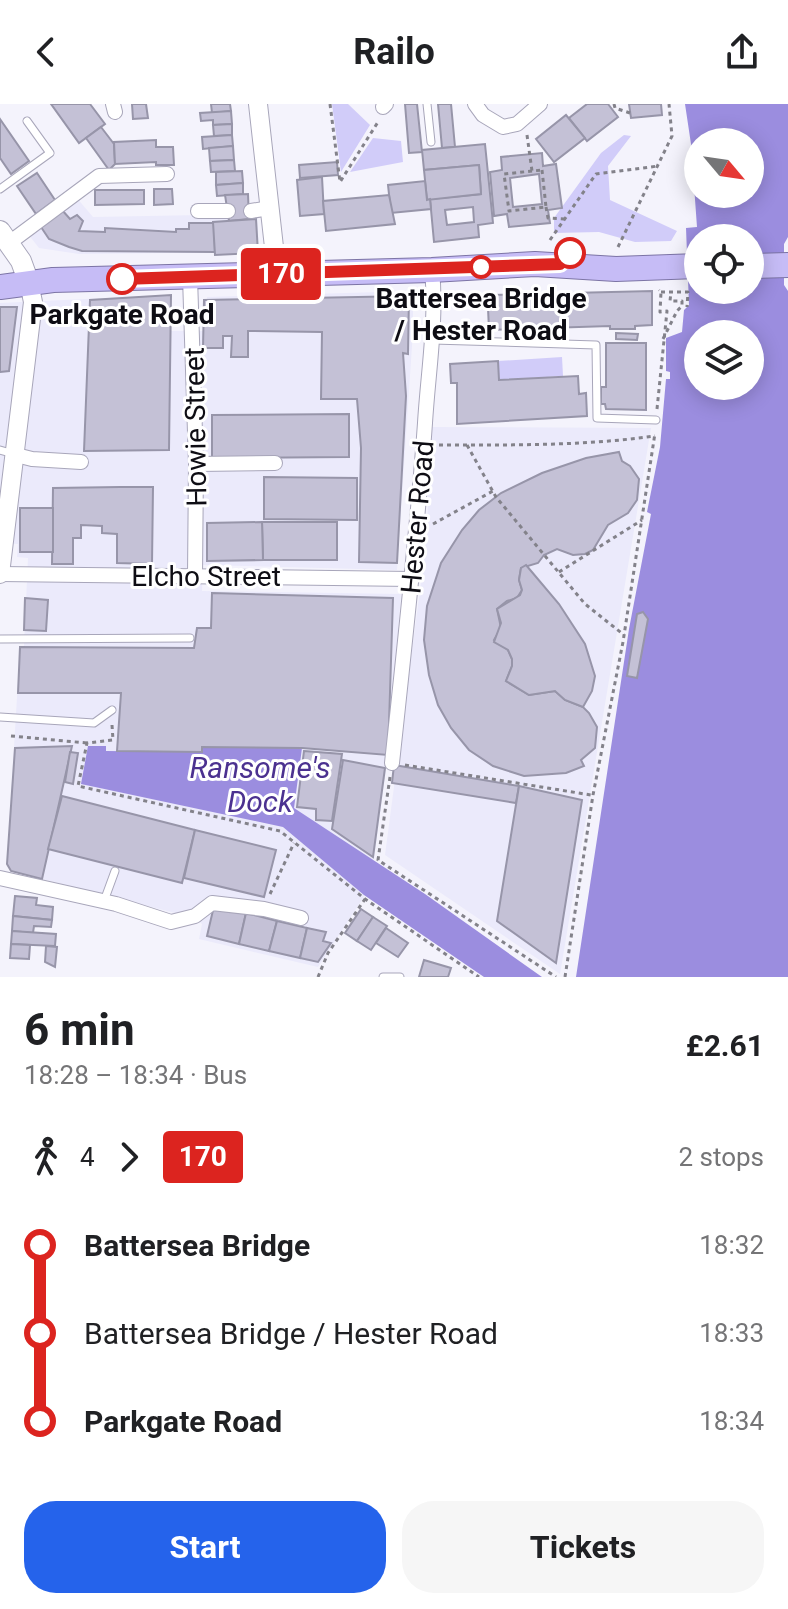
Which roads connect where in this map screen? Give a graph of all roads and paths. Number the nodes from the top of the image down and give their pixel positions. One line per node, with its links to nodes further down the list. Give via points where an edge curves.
1 (258, 104): 18 (street)
2 (330, 104): 8 (path, via 340,182)
3 (427, 104): 11 (lane)
4 (475, 104): 5 (street, via 503,127 517,124)
5 (540, 104)
6 (614, 104): 9 (path)
7 (669, 104): 13 (path, via 672,136)
8 (384, 105)
9 (630, 113)
10 (27, 121): 16 (lane, via 50,153)
11 (431, 142)
12 (529, 145): 14 (path)
13 (658, 166): 22 (path, via 596,174); 25 (path)
14 (532, 171): 17 (path, via 542,170); 17 (path, via 504,174 509,211)
15 (167, 174): 23 (street, via 99,176)
16 (0, 189)
17 (546, 207): 22 (path, via 548,218)
18 (270, 208): 21 (street); 30 (street)
19 (198, 211): 20 (street)
20 (228, 211)
21 (251, 211)
22 (564, 219): 24 (path)
23 (4, 237): 33 (main road)
24 (550, 240)
25 (619, 244)
26 (788, 265): 27 (highway)
27 (764, 266)
28 (684, 269): 31 (highway)
29 (432, 270): 30 (highway); 31 (highway, via 560,264); 38 (street, Hester Road)
30 (277, 274): 32 (highway)
31 (656, 274): 35 (path)
32 (190, 277): 33 (highway); 47 (street, Howie Street)
33 (29, 283): 34 (highway); 44 (street, via 33,302)
34 (0, 287)
35 (661, 292): 36 (path); 39 (path, via 660,312 667,311)
36 (671, 292): 37 (path, via 688,292); 39 (path, via 670,301 682,301 682,306)
37 (687, 307)
38 (431, 339): 40 (lane, via 596,345 597,418); 42 (street, Hester Road)
39 (662, 342): 40 (path)
40 (656, 420): 41 (path)
41 (655, 436): 43 (path); 49 (path)
42 (423, 444): 43 (path); 50 (street, Hester Road)
43 (467, 445): 48 (path)
44 (8, 453): 45 (street); 52 (street)
45 (81, 462)
46 (275, 463): 47 (street)
47 (196, 464): 53 (street, Howie Street)
48 (493, 491): 50 (path); 51 (path)
49 (642, 520): 51 (path); 55 (path)
50 (416, 533): 54 (street, Hester Road)
51 (559, 572): 55 (path, via 585,604)
52 (0, 574): 53 (street, Elcho Street)
53 (195, 576): 54 (street, Elcho Street)
54 (412, 579): 64 (street, Hester Road)
55 (624, 635): 58 (path)
56 (190, 638): 57 (lane)
57 (0, 639)
58 (623, 642): 59 (path); 65 (path)
59 (633, 643)
60 (112, 710): 61 (lane, via 94,723); 63 (path, via 113,740)
61 (0, 717)
62 (11, 736): 63 (path)
63 (87, 743): 66 (path, via 78,786 280,831)
64 (392, 763): 65 (path); 77 (path, via 378,860)
65 (593, 795): 78 (path)
66 (294, 843): 69 (path); 71 (path)
67 (115, 871): 70 (lane)
68 (0, 878): 70 (street)
69 (365, 899): 73 (path); 76 (path)
70 (104, 901): 71 (street, via 171,922 195,916 212,903)
71 (264, 909): 72 (street)
72 (301, 918)
73 (318, 977)
74 (383, 977): 75 (lane)
75 (400, 977)
76 (479, 977)
77 (556, 977)
78 (565, 977)

